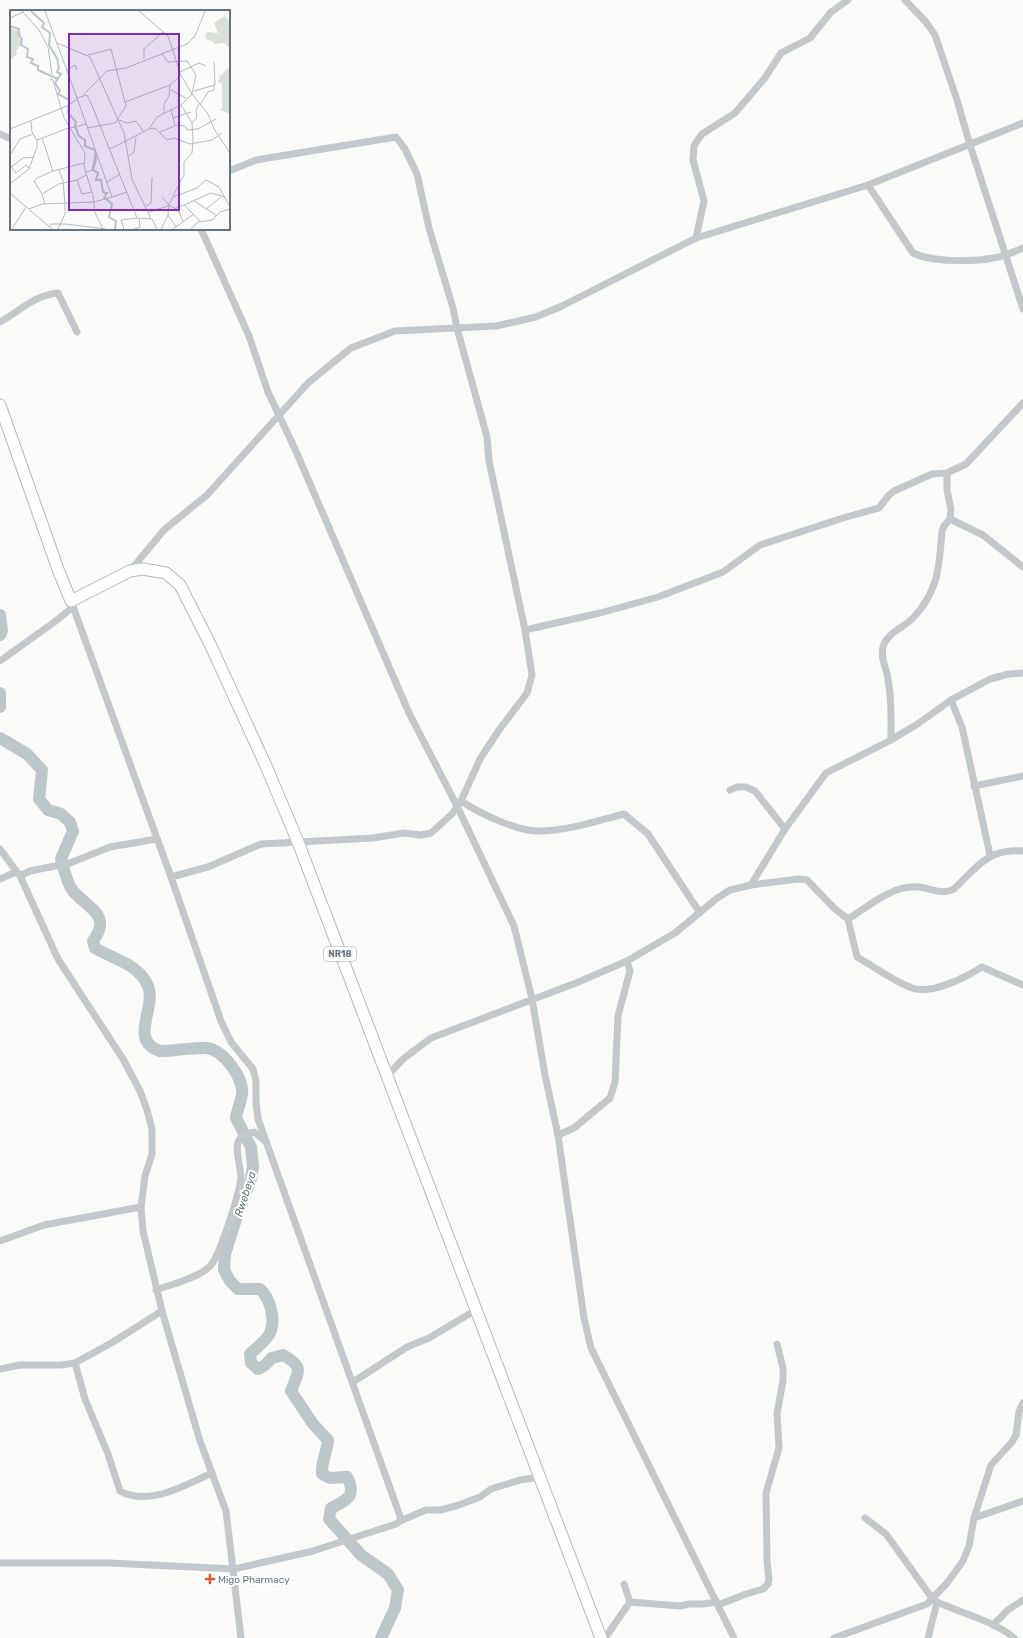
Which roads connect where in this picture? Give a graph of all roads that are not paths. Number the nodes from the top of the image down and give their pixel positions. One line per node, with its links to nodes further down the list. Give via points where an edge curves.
1 (848, 0): 10 (street, via 832,12 810,38 780,53 764,79 735,113 702,134 697,141 693,160 704,201)
2 (905, 0): 6 (street, via 926,22 934,35)
3 (1023, 123): 6 (street)
4 (0, 134): 5 (street)
5 (10, 139)
6 (970, 145): 8 (street); 12 (street)
7 (230, 171): 15 (street, via 256,160 396,137 417,174)
8 (868, 185): 10 (street); 12 (street, via 913,253 920,257 965,260)
9 (201, 230): 19 (street, via 249,336)
10 (696, 238): 15 (street, via 536,317 496,326)
11 (1023, 248): 12 (street)
12 (1006, 255): 13 (street)
13 (1023, 309)
14 (0, 322): 16 (street, via 21,306 46,294 58,293)
15 (457, 328): 19 (street, via 395,331 351,348 308,383); 25 (street, via 487,437 489,461)
16 (77, 332)
17 (1023, 403): 20 (street, via 966,464)
18 (0, 405): 24 (main road)
19 (279, 416): 23 (street, via 207,495 164,530); 33 (street, via 409,713)
20 (947, 473): 21 (street, via 946,490 951,509); 25 (street, via 932,474 894,491 879,508 871,512 843,518 760,545 723,572 658,597)
21 (950, 519): 22 (street, via 983,535); 29 (street, via 942,531 938,576 930,596 913,619 886,639 883,648 888,679)
22 (1023, 566)
23 (130, 571): 24 (main road, NR18); 36 (main road, NR18, via 157,570 166,573 180,585 256,744)
24 (72, 604): 26 (street, via 53,623); 35 (street)
25 (525, 630): 33 (street, via 531,684 480,759)
26 (0, 661)
27 (1023, 673): 28 (street, via 990,679)
28 (951, 700): 29 (street); 31 (street, via 962,727)
29 (891, 740): 34 (street, via 826,773)
30 (1023, 776): 31 (street)
31 (974, 786): 39 (street)
32 (730, 790): 34 (street, via 746,787 755,791)
33 (459, 804): 36 (street, via 431,833 421,835 404,832 373,838); 44 (street, via 523,829 539,831 584,825 624,814 648,834); 48 (street, via 514,926)
34 (785, 829): 43 (street)
35 (157, 840): 40 (street, via 110,847 54,868); 41 (street)
36 (298, 842): 41 (street, via 261,844 208,867); 49 (main road, NR18)
37 (0, 849): 40 (street)
38 (1023, 851): 39 (street, via 1008,850)
39 (990, 856): 45 (street, via 947,893 918,887 897,890)
40 (18, 874): 42 (street); 52 (street, via 58,959 123,1059 140,1091 152,1129 152,1154 145,1176)
41 (171, 877): 51 (street, via 221,1021 231,1042 253,1069 258,1119)
42 (0, 879)
43 (751, 885): 44 (street, via 730,890); 45 (street, via 807,880)
44 (700, 913): 46 (street, via 675,933)
45 (848, 919): 47 (street, via 857,957 913,988 933,988 963,979 982,967)
46 (626, 961): 48 (street); 50 (street, via 630,971 618,1016 614,1082 610,1098 574,1128)
47 (1023, 985)
48 (532, 999): 49 (street, via 431,1038 403,1059); 50 (street)
49 (387, 1076): 55 (main road, NR18)
50 (558, 1135): 74 (street, via 584,1318 591,1348)
51 (266, 1141): 54 (street, via 254,1132 247,1133 239,1139 236,1147 241,1179 227,1229 212,1264 202,1272); 60 (street)
52 (141, 1207): 53 (street, via 44,1225); 54 (street, via 142,1231)
53 (0, 1241)
54 (156, 1290): 56 (street)
55 (476, 1310): 60 (street, via 429,1338 407,1347); 63 (main road, NR18)
56 (162, 1311): 58 (street); 62 (street, via 200,1441)
57 (777, 1344): 74 (street, via 783,1368 783,1381 777,1413 779,1448 766,1493 768,1584 763,1589)
58 (75, 1363): 59 (street, via 20,1365); 62 (street, via 85,1399 120,1491 128,1496 142,1497 162,1494)
59 (0, 1369)
60 (353, 1382): 67 (street)
61 (1023, 1403): 66 (street, via 1016,1435 991,1465)
62 (212, 1473): 69 (street, via 226,1511)
63 (540, 1477): 67 (street, via 491,1489 480,1497 456,1506 426,1510); 77 (main road, NR18)
64 (1023, 1501): 66 (street)
65 (865, 1518): 71 (street, via 886,1534)
66 (974, 1518): 71 (street, via 969,1546 963,1561)
67 (400, 1521): 69 (street, via 313,1551)
68 (0, 1564): 69 (street, via 109,1562)
69 (234, 1569): 76 (street)
70 (624, 1584): 73 (street)
71 (934, 1600): 75 (street); 80 (street); 81 (street)
72 (1023, 1600): 75 (street)
73 (630, 1602): 74 (street, via 680,1606); 78 (street)
74 (718, 1604): 79 (street)
75 (992, 1625): 82 (street)
76 (241, 1638)
77 (601, 1638)
78 (605, 1638)
79 (734, 1638)
80 (834, 1638)
81 (928, 1638)
82 (1014, 1638)

